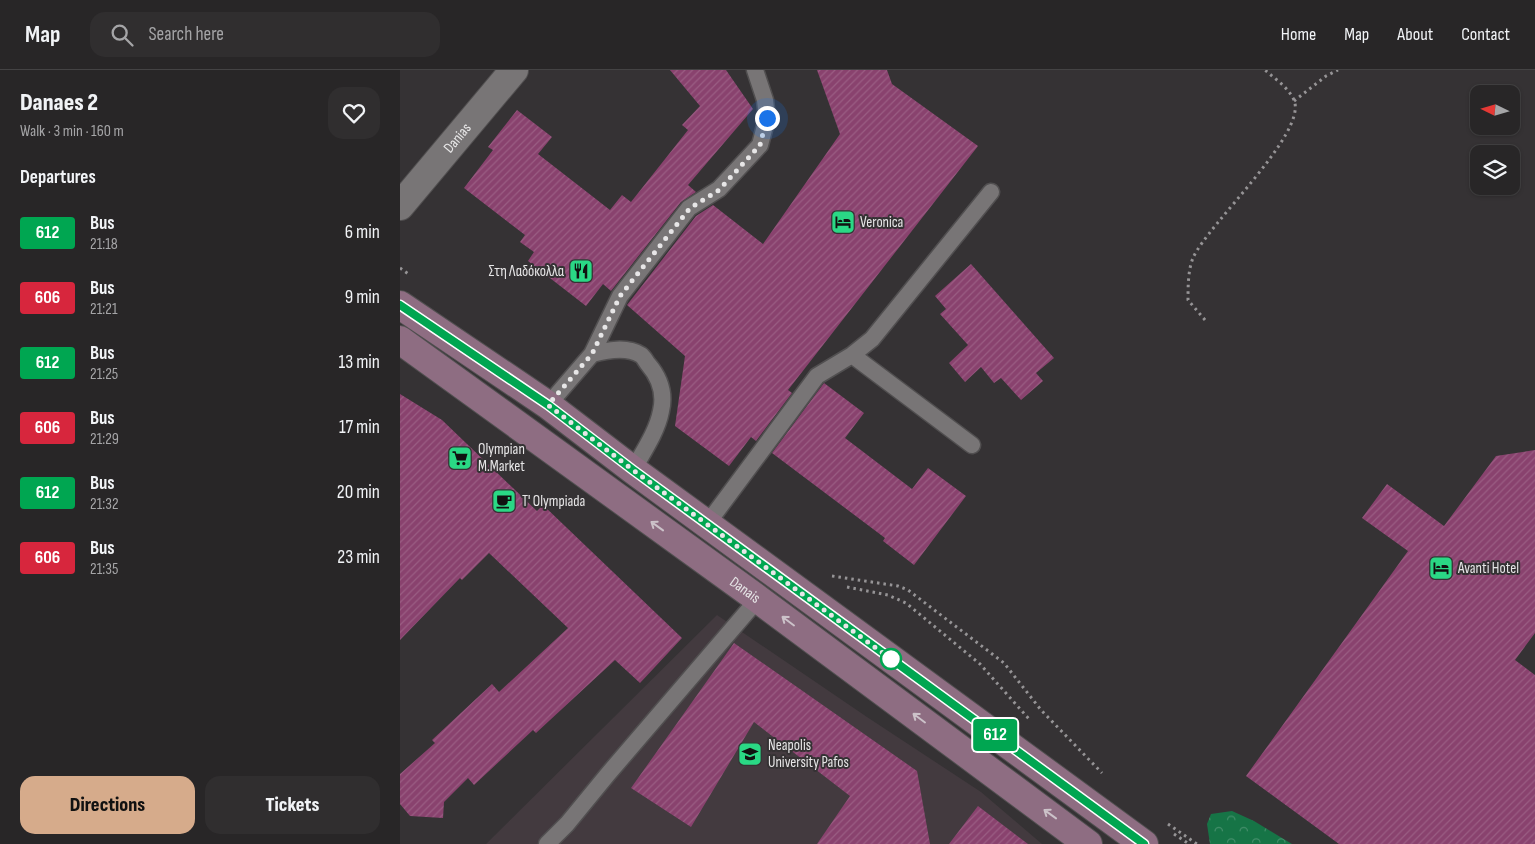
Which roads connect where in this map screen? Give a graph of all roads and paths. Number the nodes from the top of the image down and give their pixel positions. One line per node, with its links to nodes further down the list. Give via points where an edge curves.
1 (514, 70): 7 (street, Danias)
2 (755, 70): 11 (lane, via 767,118 760,145 719,190 690,208 620,296)
3 (1265, 70): 5 (path, via 1287,89)
4 (1338, 70): 5 (path)
5 (1294, 101): 9 (path, via 1296,112 1281,142 1192,260 1188,300)
6 (991, 192): 12 (lane, via 872,339)
7 (400, 206)
8 (400, 305): 13 (main road, Danais)
9 (1205, 320)
10 (400, 340): 18 (main road, Danais, one-way to 10)
11 (592, 354): 13 (lane); 15 (lane, via 626,350 641,355 656,374 662,391 662,410)
12 (852, 355): 14 (lane); 16 (lane, via 817,376)
13 (548, 405): 15 (main road, Danais)
14 (972, 445)
15 (633, 470): 16 (main road, Danais)
16 (706, 524): 24 (main road, Danais)
17 (830, 576): 19 (path, via 908,590 1004,663 1041,710)
18 (758, 599): 22 (lane); 23 (main road, Danais, one-way to 18)
19 (1105, 775)
20 (1165, 822): 26 (path)
21 (1184, 840): 25 (path)
22 (547, 844)
23 (1088, 844)
24 (1144, 844)
25 (1189, 844)
26 (1196, 844)

